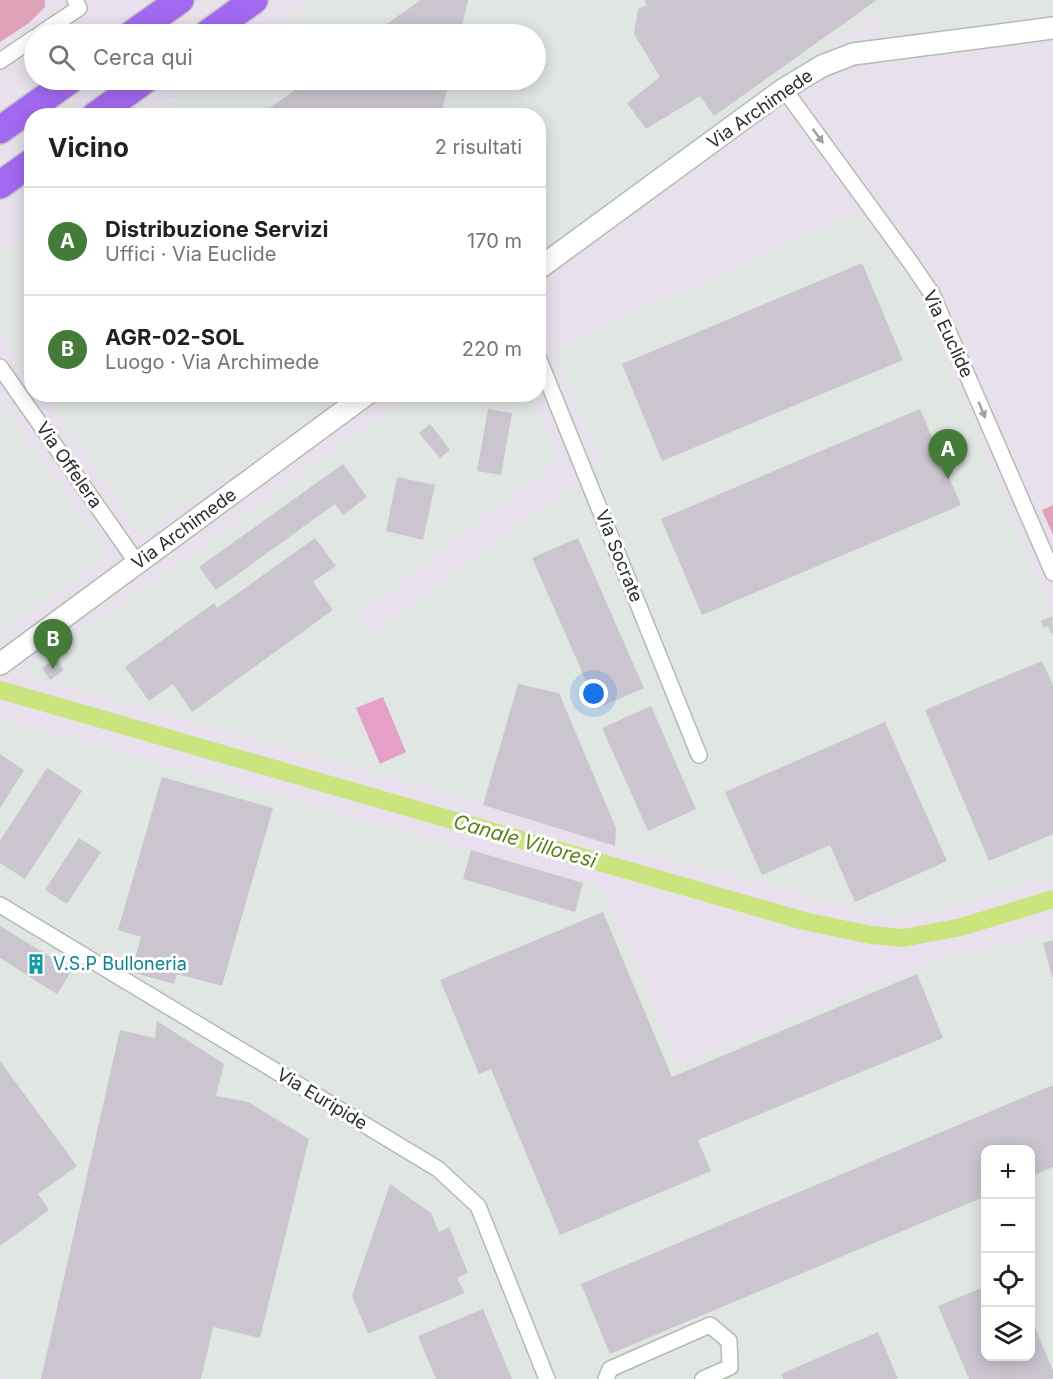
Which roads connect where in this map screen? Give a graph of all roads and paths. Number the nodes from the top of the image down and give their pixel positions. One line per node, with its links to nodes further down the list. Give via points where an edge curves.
1 (180, 0): 5 (highway)
2 (254, 0): 6 (highway)
3 (77, 4): 4 (street)
4 (52, 24)
5 (146, 24)
6 (221, 24)
7 (1053, 27): 10 (street, Via Archimede, via 853,54 822,66)
8 (24, 45): 9 (street)
9 (0, 62)
10 (784, 89): 19 (street, Via Archimede); 26 (street, Via Euclide, one-way to 26, via 932,294)
11 (56, 90): 13 (highway)
12 (131, 90): 14 (highway)
13 (31, 108)
14 (106, 108)
15 (24, 113): 16 (highway)
16 (0, 130)
17 (24, 168): 18 (highway)
18 (0, 185)
19 (546, 263)
20 (0, 367): 22 (street, Via Offelera)
21 (546, 377): 28 (street, Via Socrate)
22 (24, 401)
23 (24, 402): 25 (street, Via Offelera)
24 (356, 402): 25 (street, Via Archimede)
25 (137, 563): 27 (street, Via Archimede)
26 (1053, 573)
27 (0, 664)
28 (699, 755)
29 (0, 905): 30 (street, Via Euripide, via 438,1169 478,1206)
30 (547, 1379)
31 (606, 1379): 32 (street, via 610,1369 710,1325 729,1341 730,1367)
32 (703, 1379)

